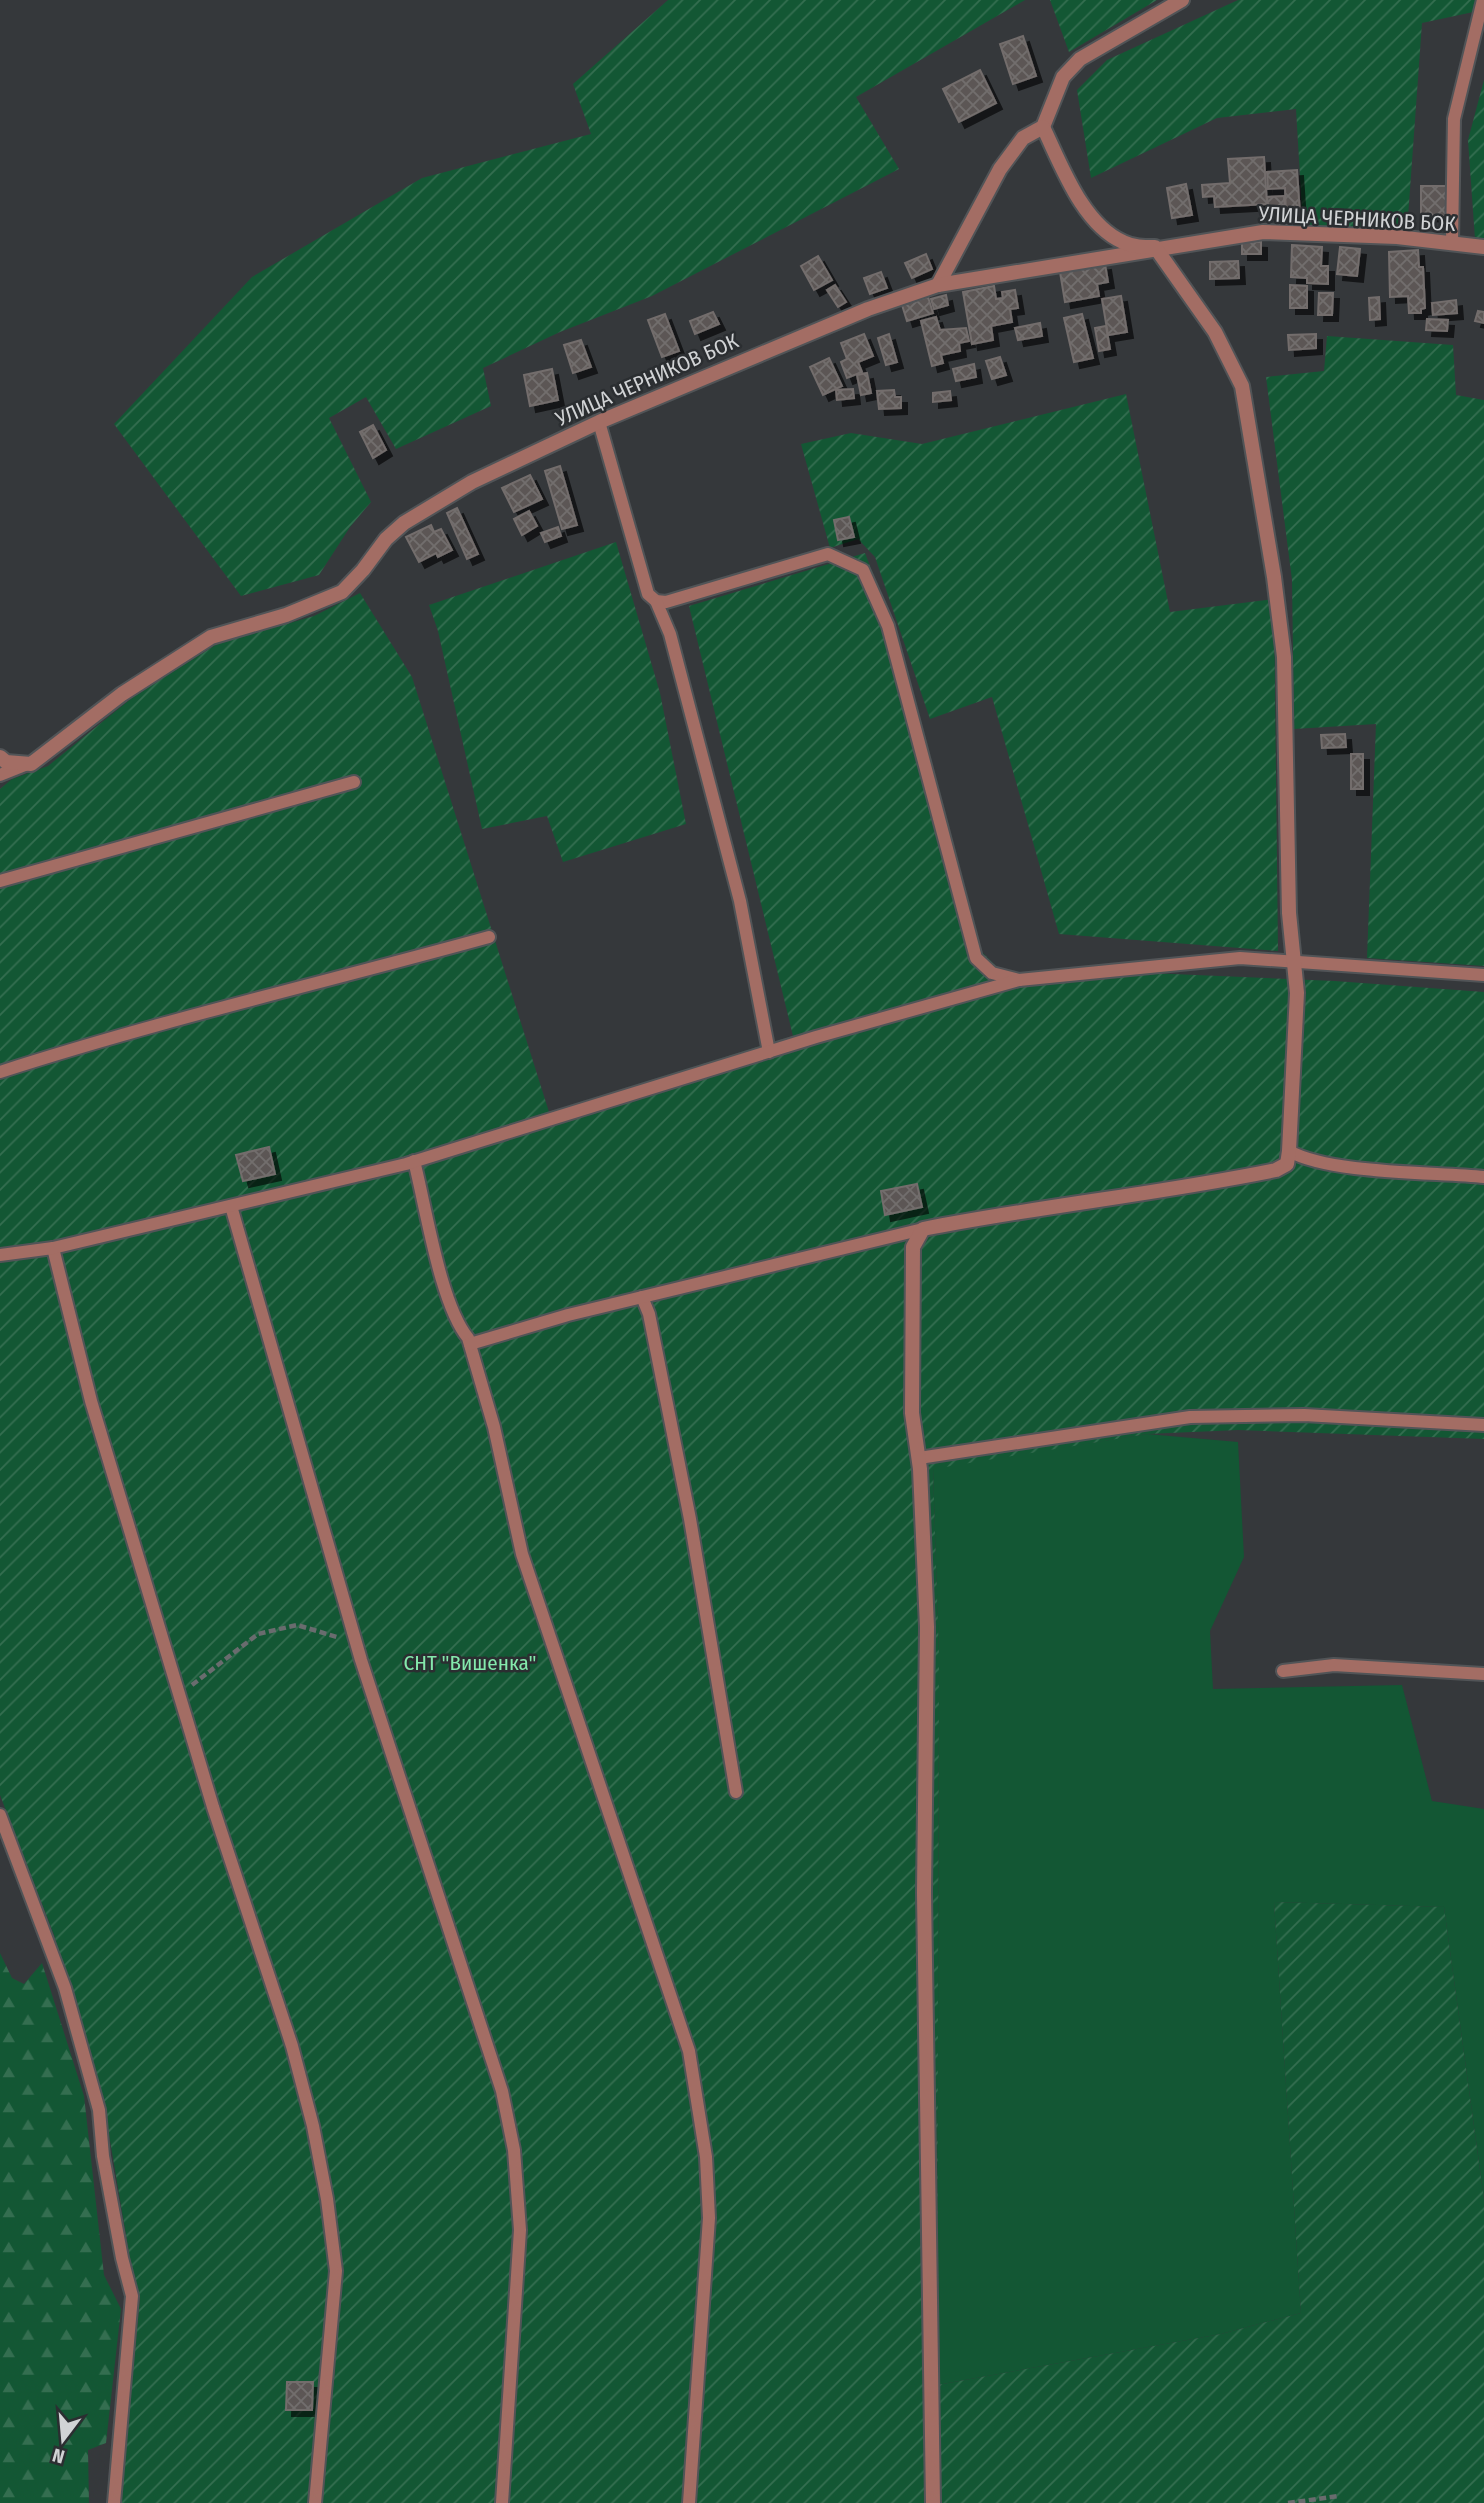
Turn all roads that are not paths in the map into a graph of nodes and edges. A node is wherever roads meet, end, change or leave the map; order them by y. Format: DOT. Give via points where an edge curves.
graph roads {
  1 [pos="1182,0"];
  2 [pos="1483,0"];
  3 [pos="1043,127"];
  4 [pos="1452,243"];
  5 [pos="1155,247"];
  6 [pos="1484,247"];
  7 [pos="938,285"];
  8 [pos="599,422"];
  9 [pos="656,601"];
  10 [pos="0,757"];
  11 [pos="31,764"];
  12 [pos="0,775"];
  13 [pos="354,782"];
  14 [pos="0,881"];
  15 [pos="489,937"];
  16 [pos="1295,961"];
  17 [pos="1484,975"];
  18 [pos="1019,980"];
  19 [pos="769,1052"];
  20 [pos="0,1072"];
  21 [pos="1289,1151"];
  22 [pos="414,1161"];
  23 [pos="1484,1177"];
  24 [pos="231,1206"];
  25 [pos="923,1229"];
  26 [pos="53,1248"];
  27 [pos="0,1255"];
  28 [pos="642,1297"];
  29 [pos="470,1344"];
  30 [pos="1484,1425"];
  31 [pos="919,1458"];
  32 [pos="1283,1671"];
  33 [pos="1484,1674"];
  34 [pos="736,1792"];
  35 [pos="0,1815"];
  36 [pos="114,2503"];
  37 [pos="314,2503"];
  38 [pos="502,2503"];
  39 [pos="689,2503"];
  40 [pos="933,2503"];
  1 -- 3 [label="street" via="1080,58 1063,77"];
  2 -- 4 [label="lane" via="1454,119"];
  3 -- 5 [label="street" via="1101,226 1124,243"];
  3 -- 7 [label="street" via="1023,138 1000,169"];
  4 -- 5 [label="street, УЛИЦА ЧЕРНИКОВ БОК" via="1263,232"];
  4 -- 6 [label="street, УЛИЦА ЧЕРНИКОВ БОК"];
  5 -- 7 [label="street, УЛИЦА ЧЕРНИКОВ БОК"];
  5 -- 16 [label="street" via="1215,332 1242,386 1284,657 1288,900"];
  7 -- 8 [label="street, УЛИЦА ЧЕРНИКОВ БОК" via="736,362"];
  8 -- 9 [label="lane" via="634,553 648,594"];
  8 -- 11 [label="street, УЛИЦА ЧЕРНИКОВ БОК" via="472,482 404,523 342,592 286,615 211,637 122,694"];
  9 -- 18 [label="lane" via="666,602 828,554 863,570 888,625 976,958 992,973"];
  9 -- 19 [label="lane" via="670,634 740,901"];
  10 -- 11 [label="street" via="6,762"];
  11 -- 12 [label="lane"];
  13 -- 14 [label="lane"];
  15 -- 20 [label="lane" via="162,1023"];
  16 -- 17 [label="lane"];
  16 -- 18 [label="lane" via="1240,958"];
  16 -- 21 [label="street"];
  18 -- 19 [label="lane"];
  19 -- 22 [label="lane"];
  21 -- 23 [label="lane" via="1305,1160 1354,1167"];
  21 -- 25 [label="street" via="1287,1164 1276,1170"];
  22 -- 24 [label="lane"];
  22 -- 29 [label="lane" via="446,1294"];
  24 -- 26 [label="lane"];
  24 -- 38 [label="lane" via="361,1660 502,2091 514,2151 520,2230"];
  25 -- 28 [label="lane"];
  25 -- 31 [label="street" via="913,1247 911,1316 912,1413"];
  26 -- 27 [label="lane"];
  26 -- 37 [label="lane" via="91,1401 313,2126 336,2271"];
  28 -- 29 [label="lane"];
  28 -- 34 [label="lane" via="690,1519"];
  29 -- 39 [label="lane" via="522,1554 689,2050 706,2157 709,2218"];
  30 -- 31 [label="lane" via="1304,1415 1190,1417"];
  31 -- 40 [label="street" via="927,1627 924,1893"];
  32 -- 33 [label="lane" via="1334,1665"];
  35 -- 36 [label="lane" via="65,1989 99,2110 103,2156 132,2296"];
}
